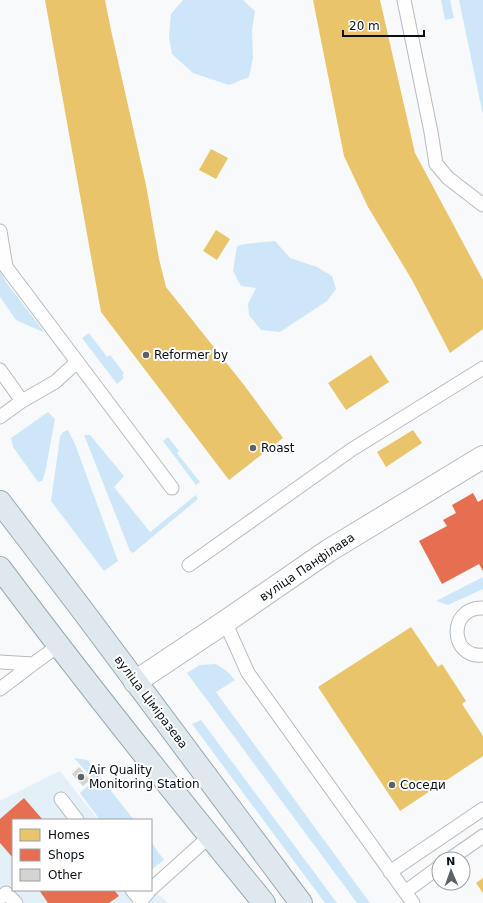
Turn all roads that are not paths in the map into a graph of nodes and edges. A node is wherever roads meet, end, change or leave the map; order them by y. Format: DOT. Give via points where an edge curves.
graph roads {
  1 [pos="404,0"];
  2 [pos="483,205"];
  3 [pos="0,231"];
  4 [pos="77,362"];
  5 [pos="483,368"];
  6 [pos="0,370"];
  7 [pos="22,401"];
  8 [pos="0,417"];
  9 [pos="483,457"];
  10 [pos="172,488"];
  11 [pos="0,502"];
  12 [pos="189,565"];
  13 [pos="0,568"];
  14 [pos="483,608"];
  15 [pos="225,622"];
  16 [pos="58,646"];
  17 [pos="483,655"];
  18 [pos="0,662"];
  19 [pos="33,664"];
  20 [pos="135,682"];
  21 [pos="0,689"];
  22 [pos="61,799"];
  23 [pos="483,809"];
  24 [pos="76,819"];
  25 [pos="210,836"];
  26 [pos="483,836"];
  27 [pos="461,851"];
  28 [pos="390,872"];
  29 [pos="431,873"];
  30 [pos="152,889"];
  31 [pos="133,891"];
  32 [pos="150,891"];
  33 [pos="405,892"];
  34 [pos="0,898"];
  35 [pos="140,902"];
  36 [pos="16,903"];
  37 [pos="264,903"];
  38 [pos="301,903"];
  39 [pos="413,903"];
  1 -- 2 [label="lane" via="436,164 448,178"];
  3 -- 4 [label="lane" via="6,267"];
  4 -- 7 [label="lane" via="55,382"];
  4 -- 10 [label="lane"];
  5 -- 12 [label="lane" via="351,450"];
  6 -- 7 [label="lane"];
  7 -- 8 [label="lane"];
  9 -- 15 [label="street, вуліца Панфілава" via="328,551"];
  11 -- 20 [label="main road, вуліца Ціміразева"];
  13 -- 16 [label="main road"];
  14 -- 17 [label="lane" via="463,614 459,621 457,637 465,650"];
  15 -- 20 [label="street, вуліца Панфілава"];
  15 -- 28 [label="lane" via="248,673"];
  16 -- 19 [label="lane"];
  16 -- 25 [label="main road"];
  18 -- 19 [label="lane"];
  19 -- 21 [label="lane"];
  20 -- 38 [label="main road, вуліца Ціміразева"];
  22 -- 24 [label="lane"];
  23 -- 28 [label="lane"];
  25 -- 30 [label="lane"];
  25 -- 37 [label="main road"];
  26 -- 27 [label="lane"];
  28 -- 33 [label="lane"];
  29 -- 33 [label="lane"];
  31 -- 35 [label="lane"];
  32 -- 35 [label="lane"];
  33 -- 39 [label="lane"];
  34 -- 36 [label="lane" via="6,893"];
}
